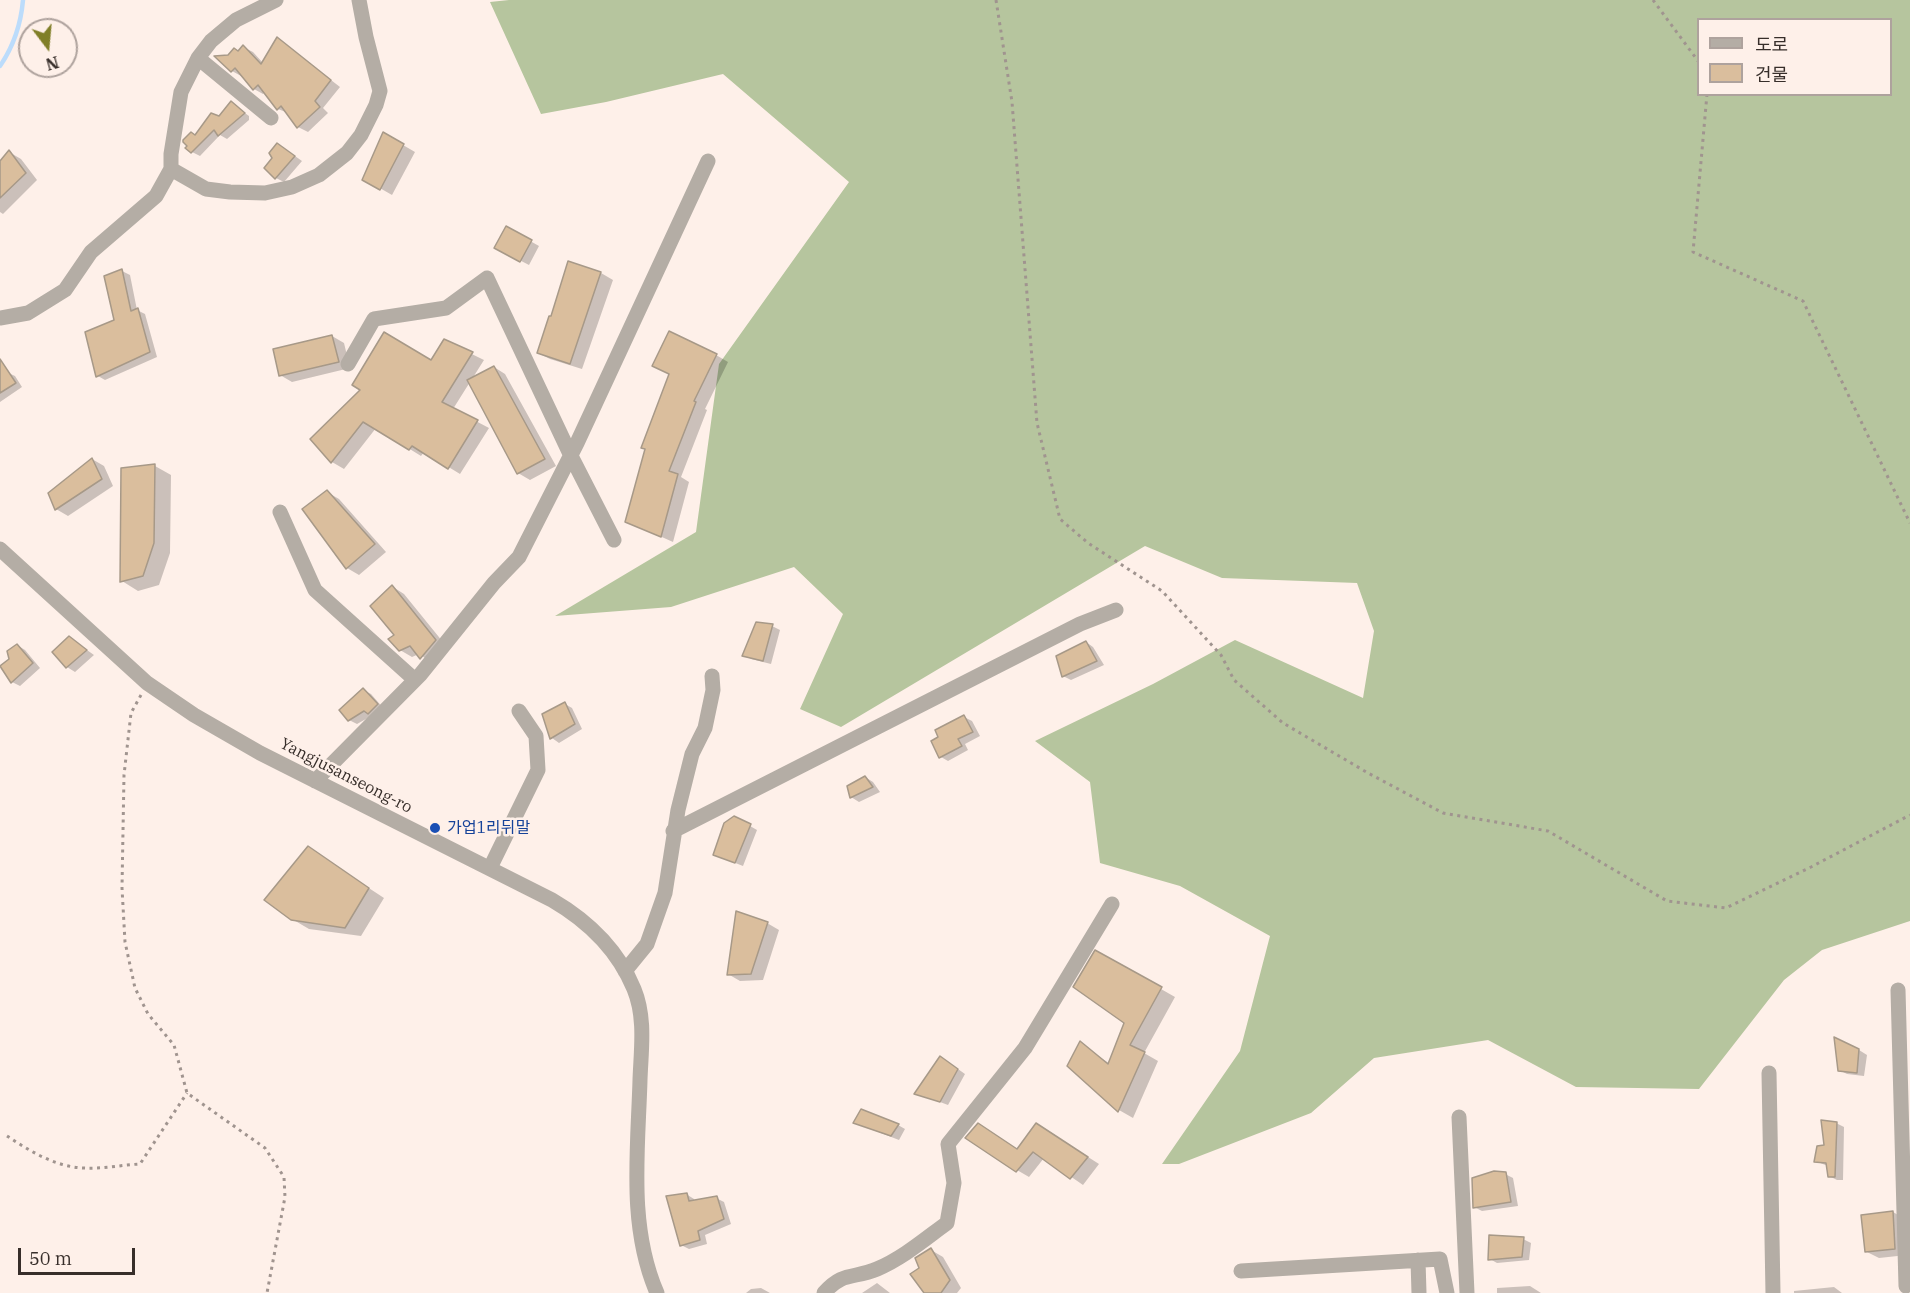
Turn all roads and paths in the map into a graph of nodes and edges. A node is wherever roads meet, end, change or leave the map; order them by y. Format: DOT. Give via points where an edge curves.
graph roads {
  1 [pos="276,0"];
  2 [pos="359,0"];
  3 [pos="996,0"];
  4 [pos="1653,0"];
  5 [pos="198,58"];
  6 [pos="1697,60"];
  7 [pos="1707,96"];
  8 [pos="271,118"];
  9 [pos="708,161"];
  10 [pos="171,169"];
  11 [pos="0,318"];
  12 [pos="348,364"];
  13 [pos="571,456"];
  14 [pos="280,512"];
  15 [pos="1910,523"];
  16 [pos="614,540"];
  17 [pos="0,549"];
  18 [pos="1116,610"];
  19 [pos="712,676"];
  20 [pos="416,680"];
  21 [pos="147,683"];
  22 [pos="519,711"];
  23 [pos="315,781"];
  24 [pos="1910,815"];
  25 [pos="673,831"];
  26 [pos="490,868"];
  27 [pos="1112,904"];
  28 [pos="625,971"];
  29 [pos="1898,990"];
  30 [pos="1769,1073"];
  31 [pos="188,1093"];
  32 [pos="1459,1117"];
  33 [pos="7,1136"];
  34 [pos="1418,1260"];
  35 [pos="1242,1271"];
  36 [pos="1905,1289"];
  37 [pos="267,1293"];
  38 [pos="657,1293"];
  39 [pos="824,1293"];
  40 [pos="1419,1293"];
  41 [pos="1447,1293"];
  42 [pos="1467,1293"];
  43 [pos="1773,1293"];
  1 -- 5 [label="street" via="236,20"];
  2 -- 10 [label="street" via="380,92 361,135 347,153 319,175 265,193 206,189"];
  3 -- 24 [label="path" via="1012,102 1037,423 1060,519 1088,543 1162,591 1221,655 1234,680 1283,723 1443,813 1548,831 1667,901 1726,908"];
  4 -- 6 [label="path"];
  5 -- 8 [label="street"];
  5 -- 10 [label="street" via="181,92"];
  7 -- 15 [label="path" via="1693,252 1803,300"];
  9 -- 13 [label="street"];
  10 -- 11 [label="street" via="156,196 92,252 65,290 28,313"];
  12 -- 13 [label="street" via="374,319 446,308 487,278"];
  13 -- 16 [label="street"];
  13 -- 20 [label="street" via="519,557"];
  14 -- 20 [label="street" via="315,590"];
  17 -- 21 [label="street, Yangjusanseong-ro"];
  18 -- 25 [label="street" via="1080,624"];
  19 -- 25 [label="street" via="705,728 692,754"];
  20 -- 23 [label="street"];
  21 -- 23 [label="street, Yangjusanseong-ro" via="194,715"];
  21 -- 31 [label="path" via="131,713 124,775 125,942 135,988 148,1014 174,1046"];
  22 -- 26 [label="street" via="536,736 538,770"];
  23 -- 26 [label="street, Yangjusanseong-ro"];
  25 -- 28 [label="street" via="664,893 647,944"];
  26 -- 28 [label="street, Yangjusanseong-ro" via="575,915 603,939"];
  27 -- 39 [label="street" via="1025,1048 948,1144 954,1182 947,1223 877,1269 835,1281"];
  28 -- 38 [label="street, Yangjusanseong-ro" via="642,1025 636,1181 639,1228"];
  29 -- 36 [label="street"];
  30 -- 43 [label="street"];
  31 -- 33 [label="path" via="140,1164 84,1168 65,1165 34,1154"];
  31 -- 37 [label="path" via="265,1148 284,1177 285,1197"];
  32 -- 42 [label="street"];
  34 -- 35 [label="street"];
  34 -- 40 [label="street"];
  34 -- 41 [label="street" via="1440,1259"];
}
